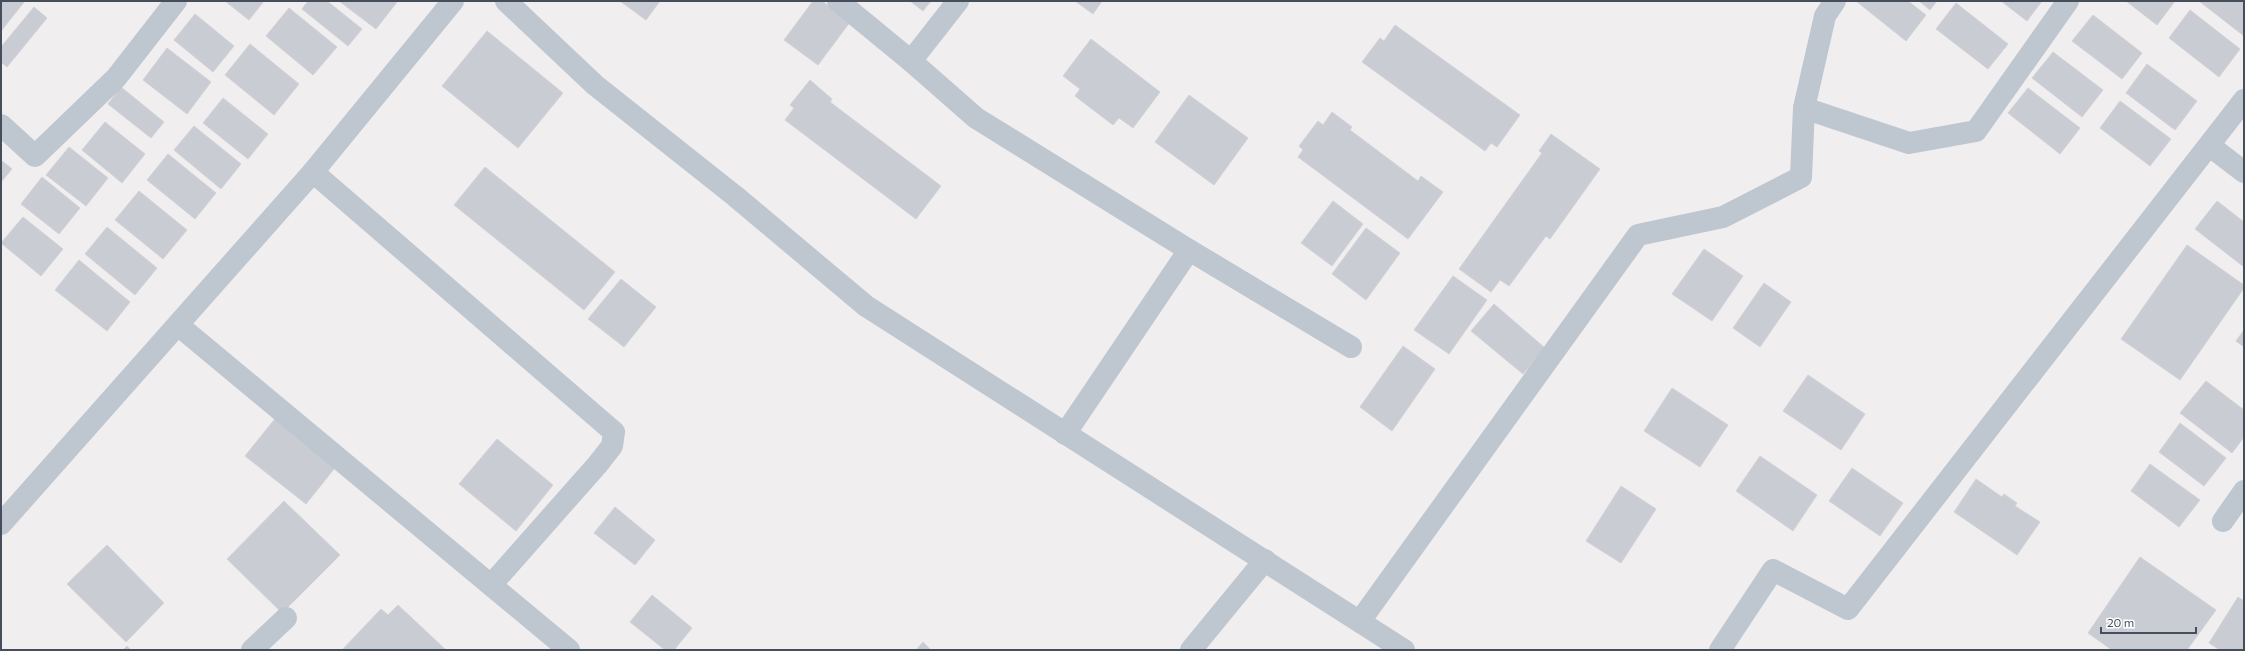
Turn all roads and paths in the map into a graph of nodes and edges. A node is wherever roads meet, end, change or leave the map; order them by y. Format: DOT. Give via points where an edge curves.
graph roads {
  1 [pos="176,1"];
  2 [pos="453,1"];
  3 [pos="506,1"];
  4 [pos="838,1"];
  5 [pos="958,1"];
  6 [pos="1835,1"];
  7 [pos="2068,1"];
  8 [pos="911,61"];
  9 [pos="2244,100"];
  10 [pos="1804,108"];
  11 [pos="1,125"];
  12 [pos="2210,146"];
  13 [pos="313,172"];
  14 [pos="2244,172"];
  15 [pos="1189,250"];
  16 [pos="178,324"];
  17 [pos="1351,347"];
  18 [pos="1065,434"];
  19 [pos="2244,492"];
  20 [pos="2223,522"];
  21 [pos="1,524"];
  22 [pos="1265,560"];
  23 [pos="491,585"];
  24 [pos="286,618"];
  25 [pos="1360,621"];
  26 [pos="252,650"];
  27 [pos="569,650"];
  28 [pos="1191,650"];
  29 [pos="1404,650"];
  30 [pos="1720,650"];
  1 -- 11 [label="street" via="116,78 34,156"];
  2 -- 13 [label="street"];
  3 -- 18 [label="street" via="595,85 735,196 866,306"];
  4 -- 8 [label="street"];
  5 -- 8 [label="street"];
  6 -- 10 [label="street" via="1825,16"];
  7 -- 10 [label="street" via="1976,131 1909,143"];
  8 -- 15 [label="street" via="976,118"];
  9 -- 12 [label="street"];
  10 -- 25 [label="street" via="1802,177 1723,217 1638,235"];
  12 -- 14 [label="street"];
  12 -- 30 [label="street" via="1848,609 1773,570"];
  13 -- 16 [label="street"];
  13 -- 23 [label="street" via="614,432 612,446 598,464"];
  15 -- 17 [label="street"];
  15 -- 18 [label="street"];
  16 -- 21 [label="street"];
  16 -- 23 [label="street"];
  18 -- 22 [label="street"];
  19 -- 20 [label="street"];
  22 -- 25 [label="street"];
  22 -- 28 [label="street"];
  23 -- 27 [label="street"];
  24 -- 26 [label="street"];
  25 -- 29 [label="street"];
}
